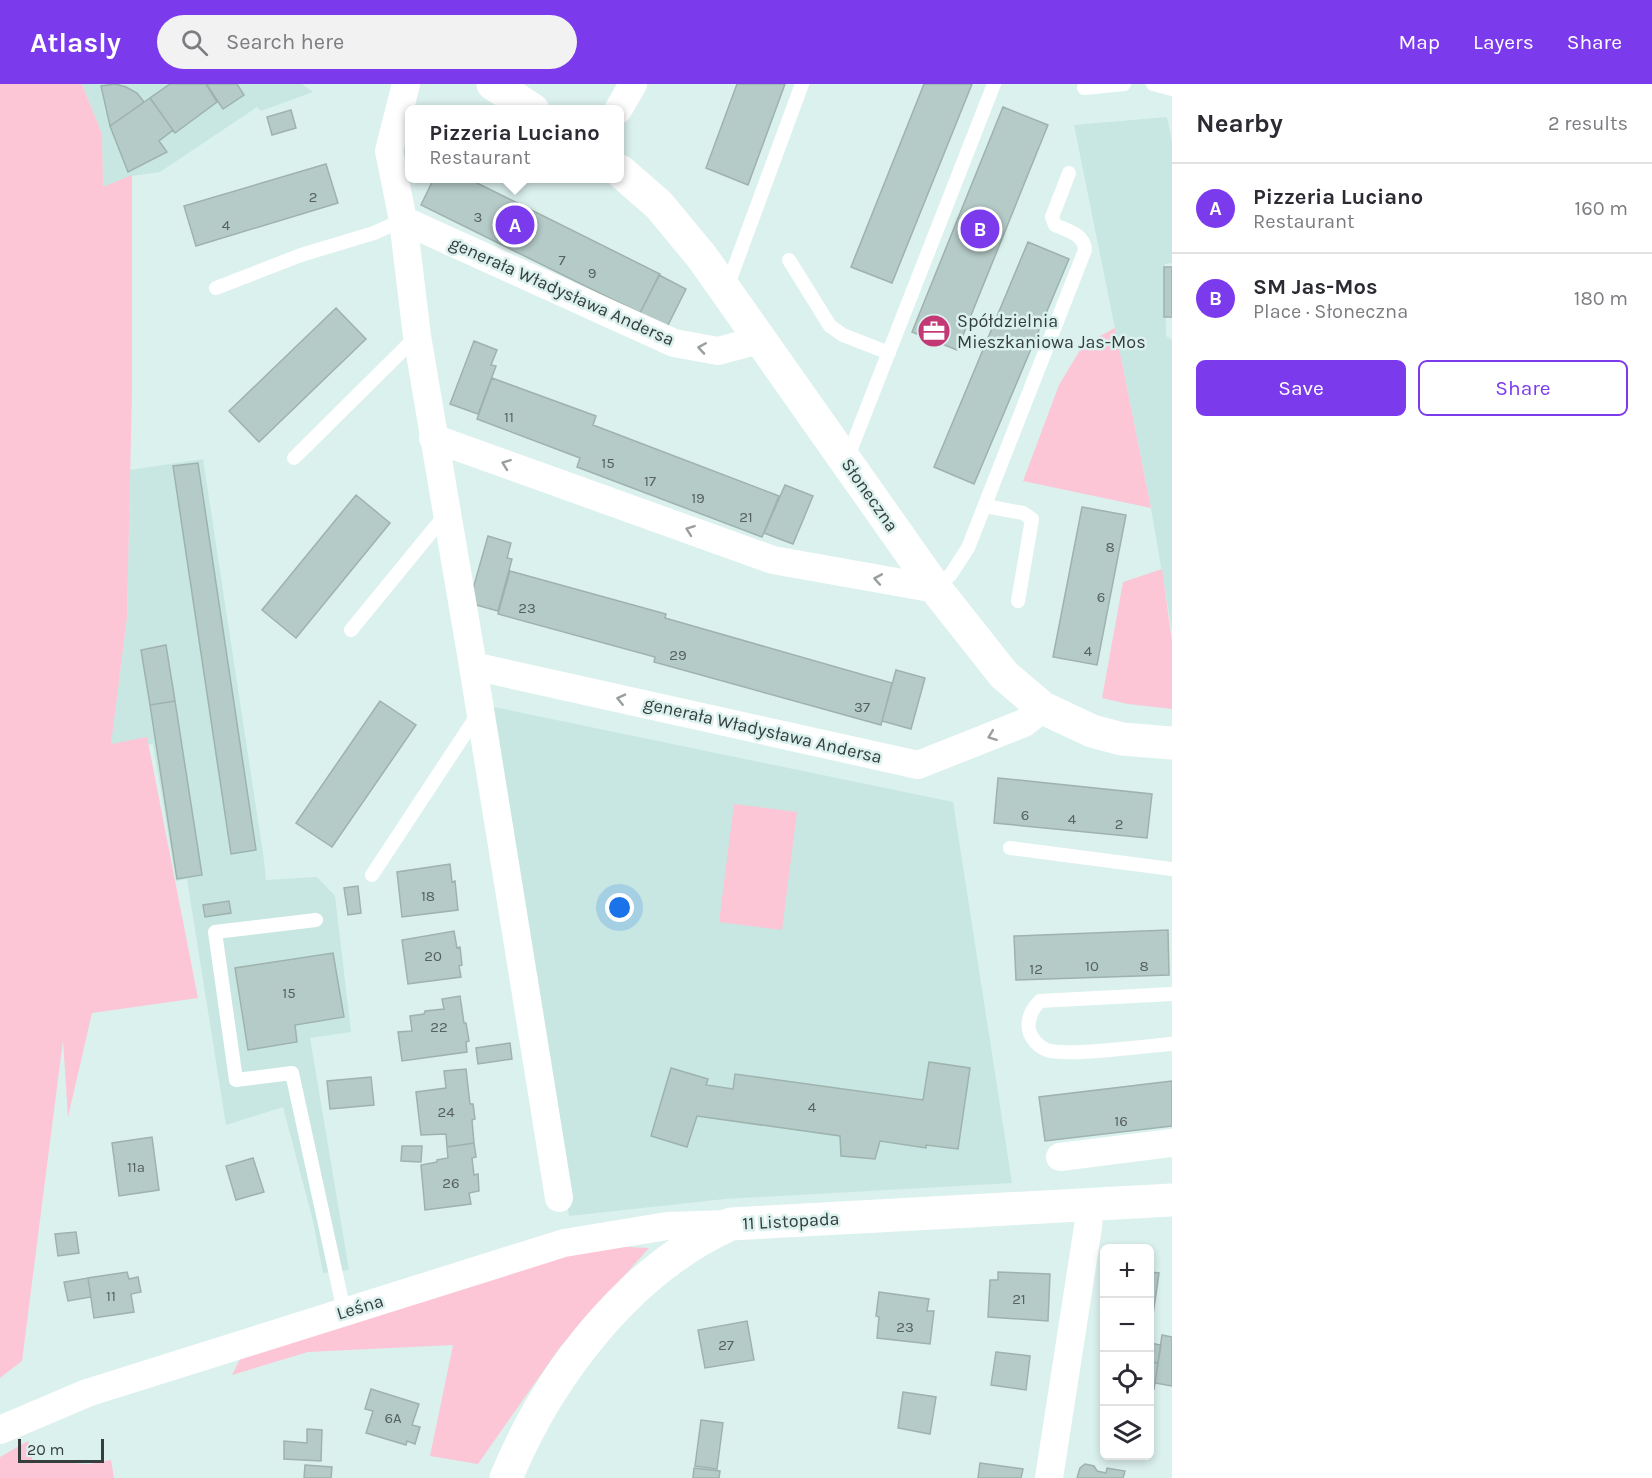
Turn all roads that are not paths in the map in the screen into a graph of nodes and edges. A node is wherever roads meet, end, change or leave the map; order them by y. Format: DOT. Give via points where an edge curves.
graph roads {
  1 [pos="406,84"];
  2 [pos="493,84"];
  3 [pos="633,84"];
  4 [pos="802,84"];
  5 [pos="994,84"];
  6 [pos="1124,84"];
  7 [pos="1153,84"];
  8 [pos="1084,88"];
  9 [pos="1172,89"];
  10 [pos="525,105"];
  11 [pos="621,105"];
  12 [pos="1069,173"];
  13 [pos="624,174"];
  14 [pos="403,220"];
  15 [pos="789,260"];
  16 [pos="216,288"];
  17 [pos="726,292"];
  18 [pos="417,336"];
  19 [pos="759,340"];
  20 [pos="889,353"];
  21 [pos="433,438"];
  22 [pos="294,458"];
  23 [pos="846,461"];
  24 [pos="985,506"];
  25 [pos="446,514"];
  26 [pos="936,589"];
  27 [pos="1018,601"];
  28 [pos="351,630"];
  29 [pos="473,666"];
  30 [pos="1043,708"];
  31 [pos="481,711"];
  32 [pos="1172,743"];
  33 [pos="1010,848"];
  34 [pos="1172,869"];
  35 [pos="372,876"];
  36 [pos="316,920"];
  37 [pos="1172,994"];
  38 [pos="1170,1044"];
  39 [pos="1172,1143"];
  40 [pos="1060,1157"];
  41 [pos="559,1198"];
  42 [pos="1172,1200"];
  43 [pos="1090,1204"];
  44 [pos="731,1224"];
  45 [pos="344,1311"];
  46 [pos="0,1430"];
  47 [pos="506,1478"];
  48 [pos="1049,1478"];
  1 -- 14 [label="street" via="389,151"];
  2 -- 10 [label="street"];
  3 -- 11 [label="street"];
  4 -- 17 [label="lane"];
  5 -- 20 [label="lane"];
  6 -- 8 [label="lane"];
  7 -- 9 [label="lane"];
  12 -- 24 [label="lane" via="1052,217 1055,225 1081,237 1085,250"];
  13 -- 17 [label="street, Słoneczna" via="659,205"];
  14 -- 16 [label="lane"];
  14 -- 18 [label="street"];
  19 -- 14 [label="street, generała Władysława Andersa, one-way" via="718,351 674,343"];
  15 -- 20 [label="lane" via="830,326"];
  17 -- 19 [label="street, Słoneczna"];
  18 -- 21 [label="street"];
  18 -- 22 [label="lane"];
  19 -- 23 [label="street, Słoneczna"];
  20 -- 23 [label="lane"];
  21 -- 25 [label="street"];
  26 -- 21 [label="street, one-way" via="773,560"];
  23 -- 26 [label="street, Słoneczna"];
  24 -- 26 [label="lane" via="968,548"];
  24 -- 27 [label="lane" via="1023,513 1032,519"];
  25 -- 28 [label="lane"];
  25 -- 29 [label="street"];
  26 -- 30 [label="street, Słoneczna" via="1004,675"];
  30 -- 29 [label="street, generała Władysława Andersa, one-way" via="1024,723 918,765"];
  29 -- 31 [label="street"];
  30 -- 32 [label="street, Słoneczna" via="1092,731 1122,739"];
  31 -- 35 [label="lane"];
  31 -- 41 [label="street"];
  33 -- 34 [label="lane"];
  36 -- 45 [label="lane" via="215,932 236,1080 292,1073"];
  37 -- 38 [label="lane" via="1040,1001 1028,1020 1035,1042 1048,1051"];
  39 -- 40 [label="street"];
  42 -- 43 [label="street, 11 Listopada"];
  43 -- 44 [label="street, 11 Listopada"];
  43 -- 48 [label="street"];
  44 -- 45 [label="street, Leśna" via="667,1226 564,1243"];
  44 -- 47 [label="street, 11 Listopada" via="703,1236 659,1267 631,1291 581,1347 552,1390"];
  45 -- 46 [label="street, Leśna" via="87,1393"];
}
